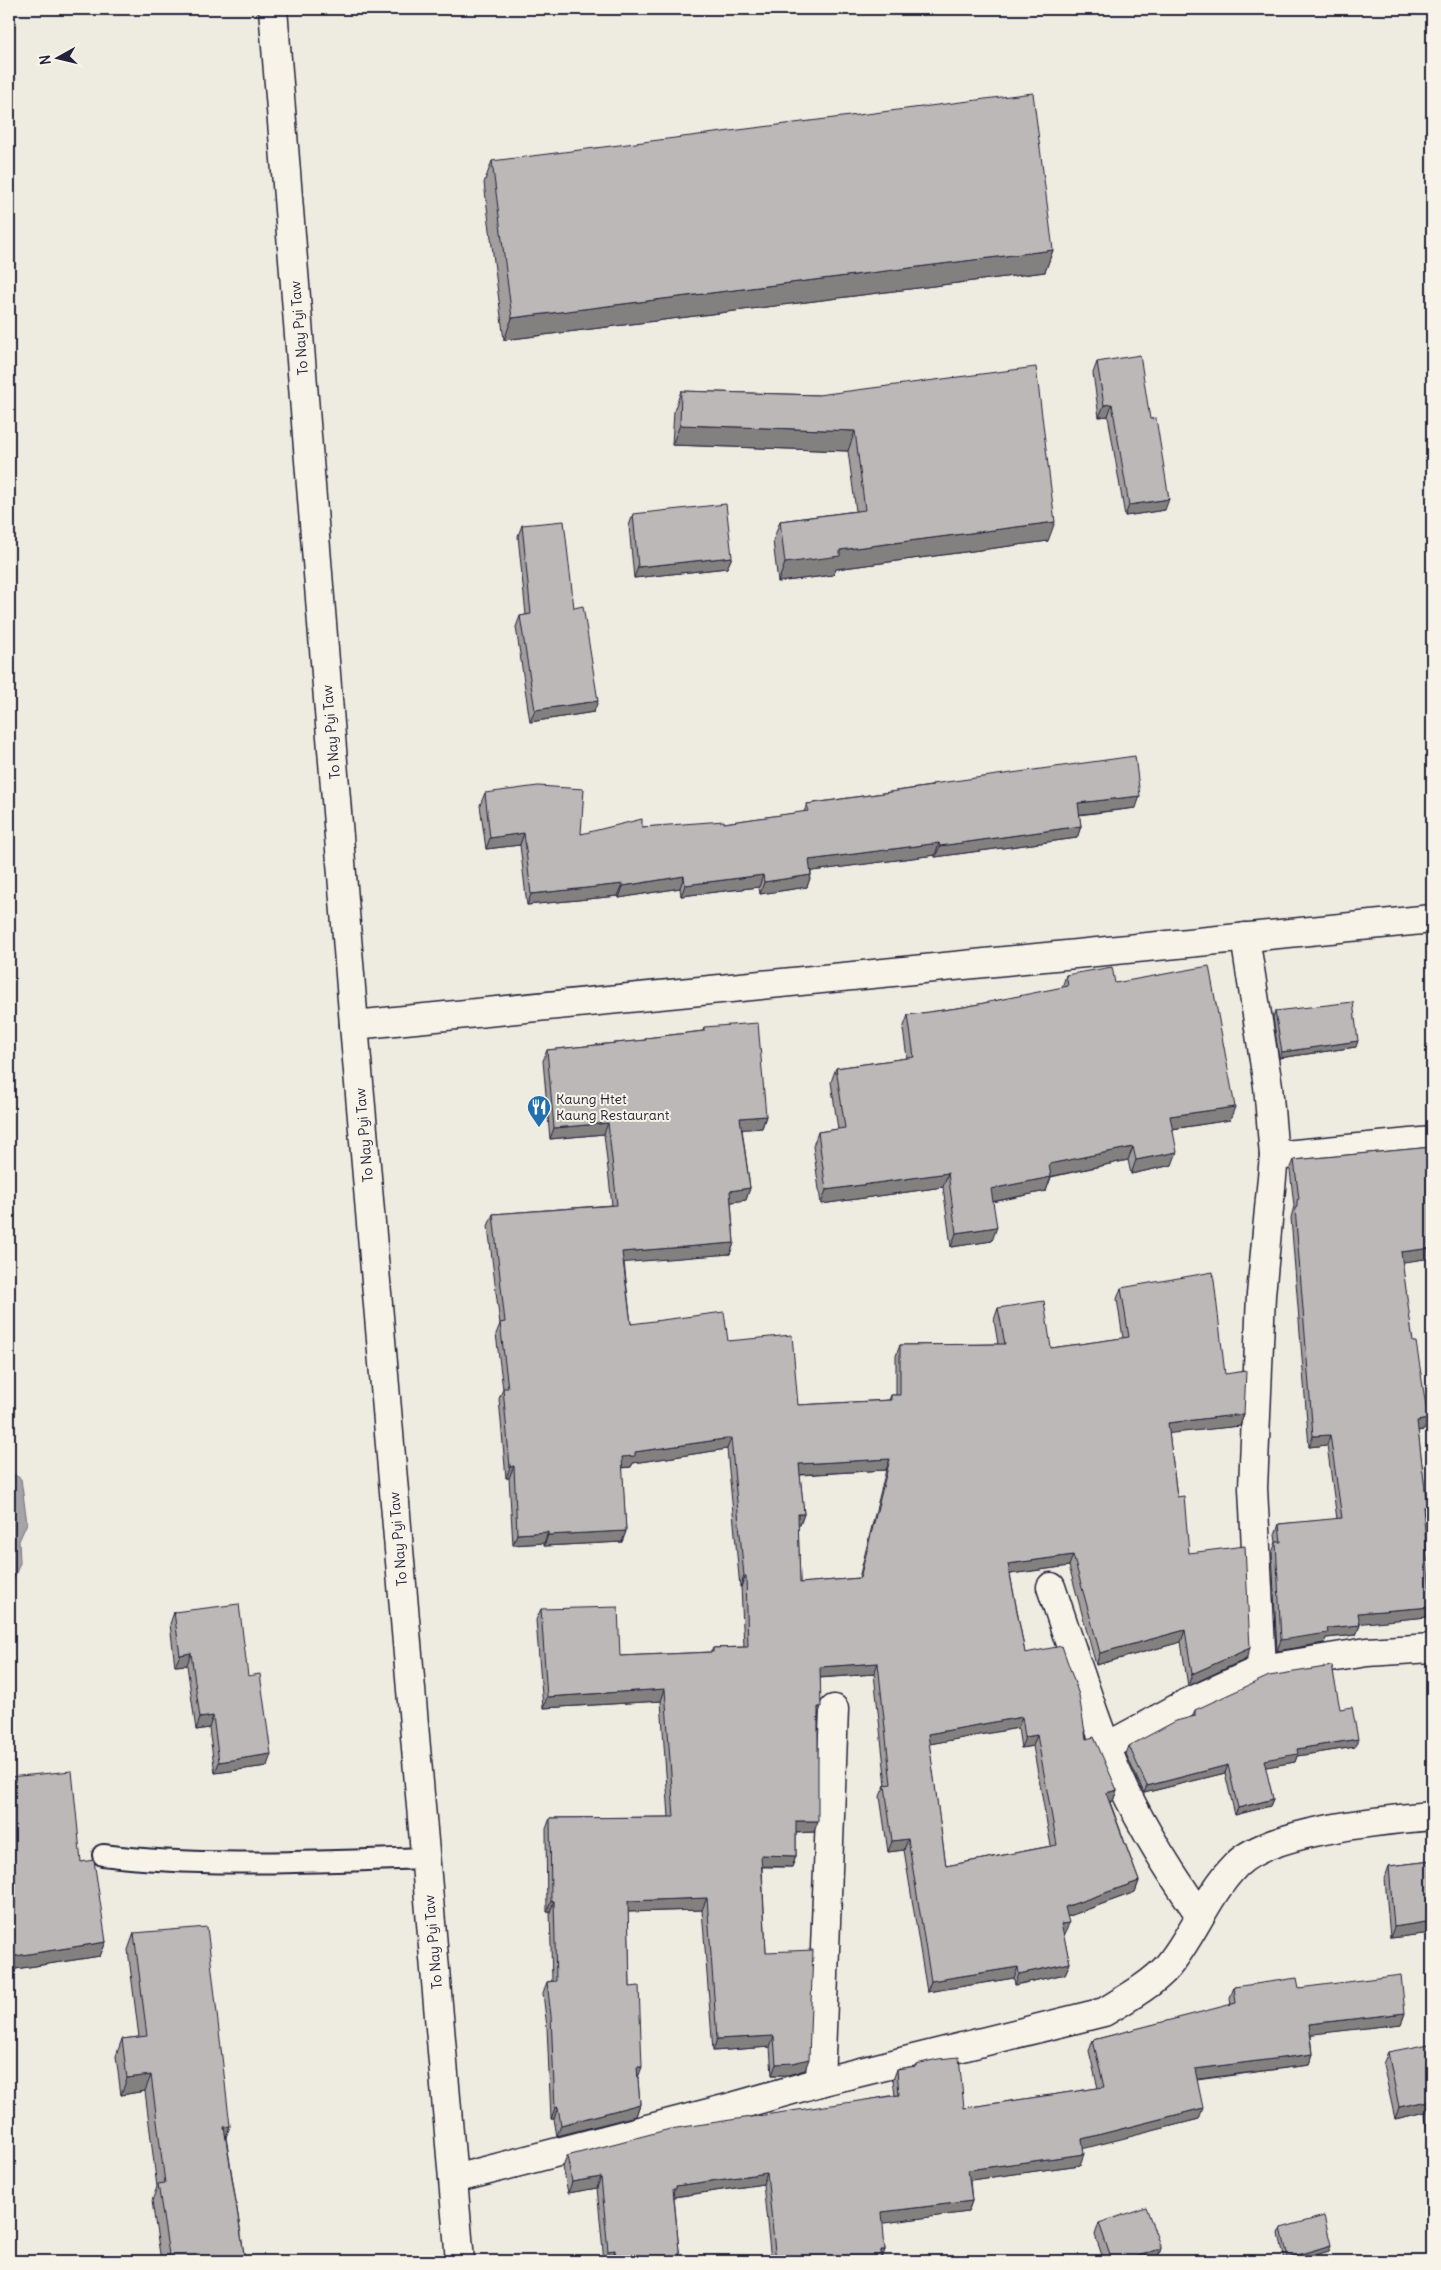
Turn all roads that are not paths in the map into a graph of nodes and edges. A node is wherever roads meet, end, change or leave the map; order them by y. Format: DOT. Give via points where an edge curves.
graph roads {
  1 [pos="273,9"];
  2 [pos="1432,918"];
  3 [pos="1245,937"];
  4 [pos="354,1025"];
  5 [pos="1432,1141"];
  6 [pos="1274,1156"];
  7 [pos="1051,1587"];
  8 [pos="1432,1648"];
  9 [pos="1262,1670"];
  10 [pos="834,1709"];
  11 [pos="1106,1747"];
  12 [pos="1432,1816"];
  13 [pos="103,1855"];
  14 [pos="426,1858"];
  15 [pos="1200,1915"];
  16 [pos="820,2082"];
  17 [pos="454,2179"];
  18 [pos="460,2261"];
  1 -- 4 [label="street, To Nay Pyi Taw"];
  2 -- 3 [label="street"];
  3 -- 4 [label="street"];
  3 -- 6 [label="street" via="1268,1086"];
  4 -- 14 [label="street, To Nay Pyi Taw"];
  5 -- 6 [label="street"];
  6 -- 9 [label="street" via="1261,1295 1252,1488"];
  7 -- 11 [label="street"];
  8 -- 9 [label="street" via="1367,1652"];
  9 -- 11 [label="street" via="1185,1704"];
  10 -- 16 [label="street"];
  11 -- 15 [label="street" via="1151,1840"];
  12 -- 15 [label="street" via="1347,1826 1262,1848 1237,1864"];
  13 -- 14 [label="lane" via="141,1860 277,1862"];
  14 -- 17 [label="street, To Nay Pyi Taw"];
  15 -- 16 [label="street" via="1167,1967 1104,2012"];
  16 -- 17 [label="street"];
  17 -- 18 [label="street, To Nay Pyi Taw"];
}
